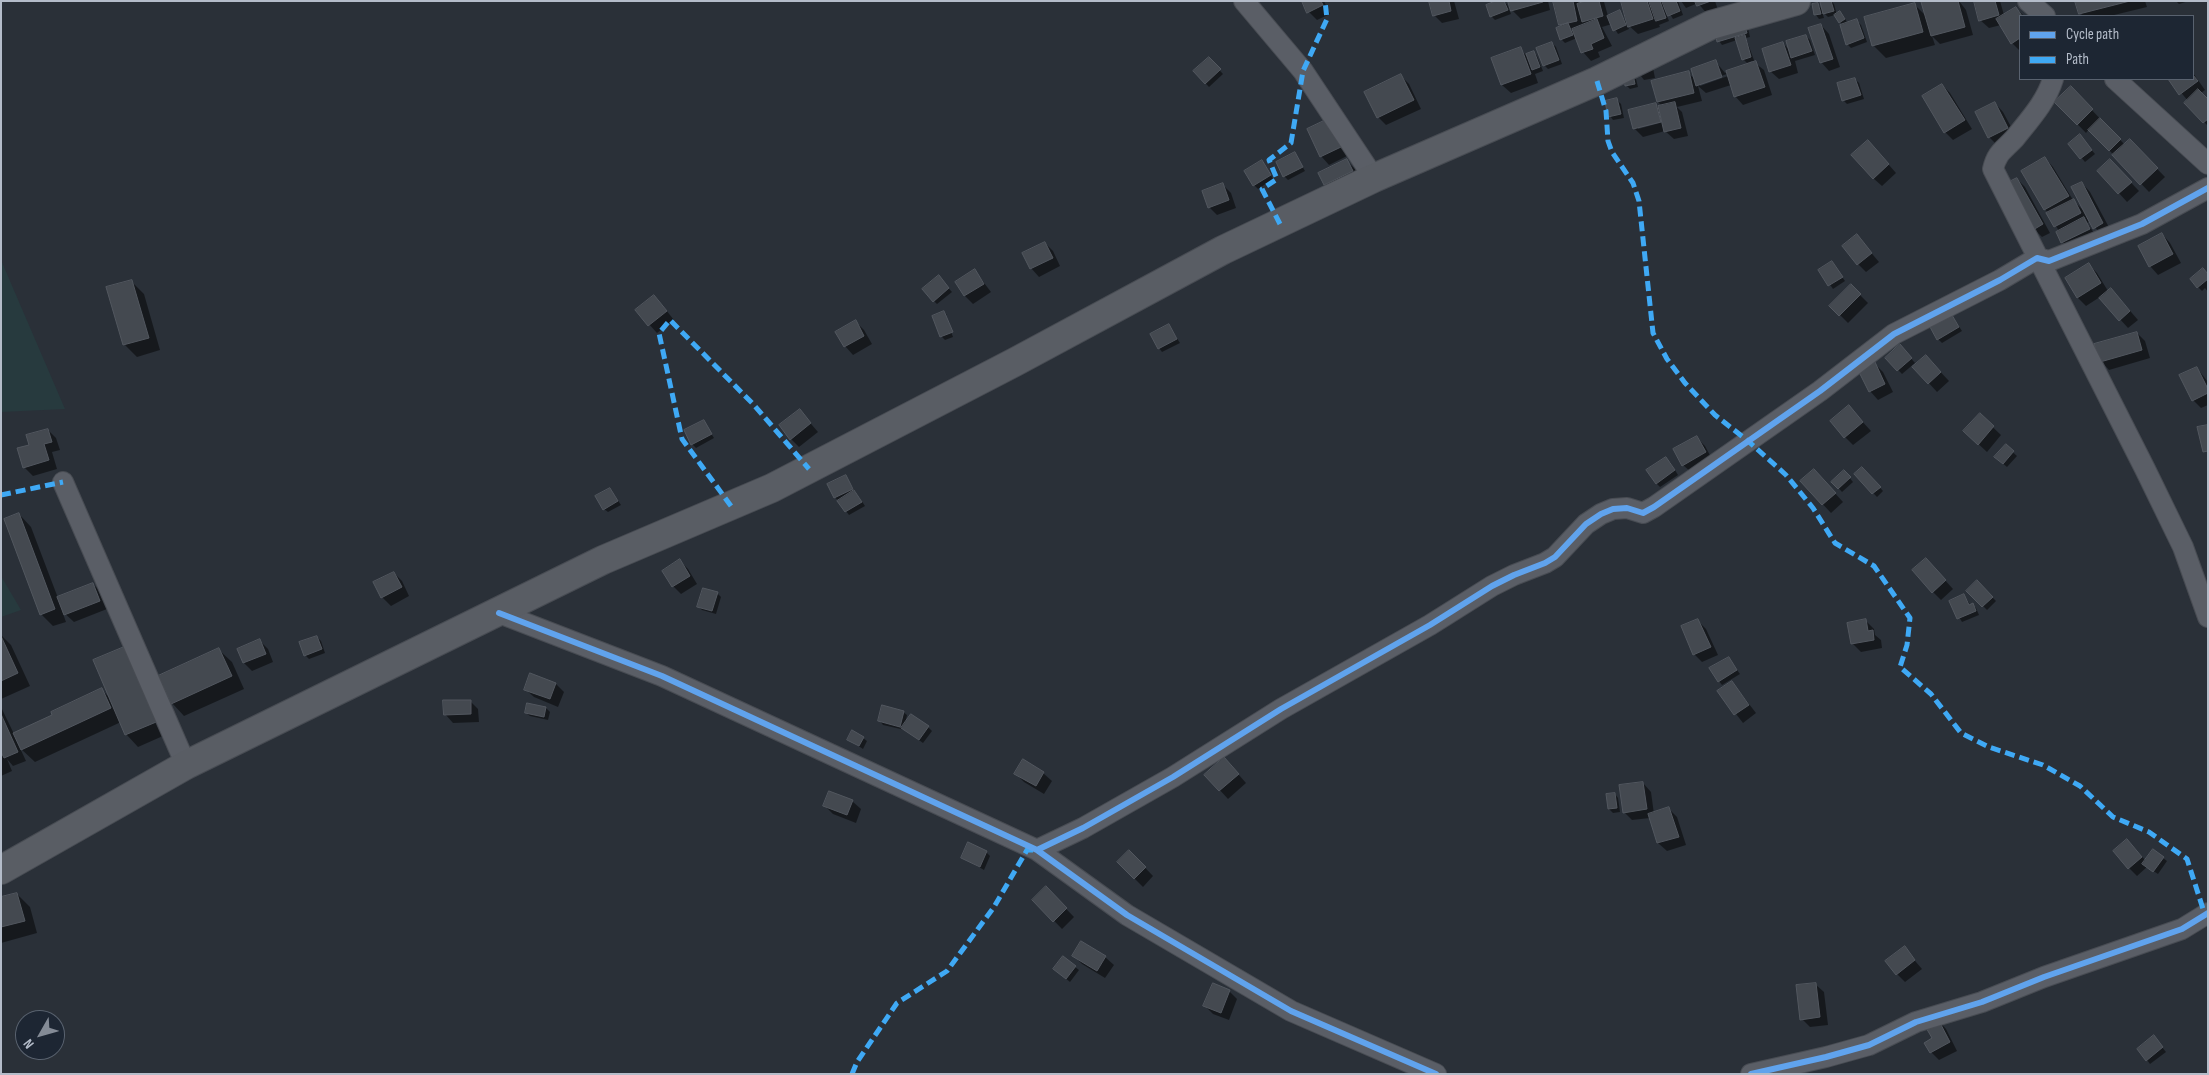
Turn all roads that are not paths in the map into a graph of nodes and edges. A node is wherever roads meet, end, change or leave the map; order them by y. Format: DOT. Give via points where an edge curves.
graph roads {
  1 [pos="1244,1"];
  2 [pos="1796,1"];
  3 [pos="2028,1"];
  4 [pos="2044,15"];
  5 [pos="2052,80"];
  6 [pos="2115,80"];
  7 [pos="2208,164"];
  8 [pos="1374,178"];
  9 [pos="2208,188"];
  10 [pos="2037,258"];
  11 [pos="63,482"];
  12 [pos="499,612"];
  13 [pos="2208,617"];
  14 [pos="186,765"];
  15 [pos="1037,850"];
  16 [pos="1,870"];
  17 [pos="2208,913"];
  18 [pos="1436,1074"];
  19 [pos="1751,1074"];
  1 -- 8 [label="street" via="1303,72"];
  2 -- 8 [label="main road" via="1711,25 1597,81"];
  3 -- 4 [label="street"];
  5 -- 10 [label="street" via="2047,96 1996,157 1993,169"];
  6 -- 7 [label="street"];
  8 -- 12 [label="main road" via="1214,254 772,488 603,560"];
  9 -- 10 [label="street" via="2142,224 2049,262"];
  10 -- 13 [label="street" via="2183,547"];
  10 -- 15 [label="street" via="1894,334 1820,391 1654,507 1642,513 1627,508 1601,514 1545,563 1492,586 1281,709 1173,777 1084,828"];
  11 -- 14 [label="street"];
  12 -- 14 [label="main road"];
  12 -- 15 [label="street" via="662,676"];
  14 -- 16 [label="main road"];
  15 -- 18 [label="street" via="1126,915 1291,1011"];
  17 -- 19 [label="street" via="2182,929 1982,1002 1916,1022 1869,1045"];
}
